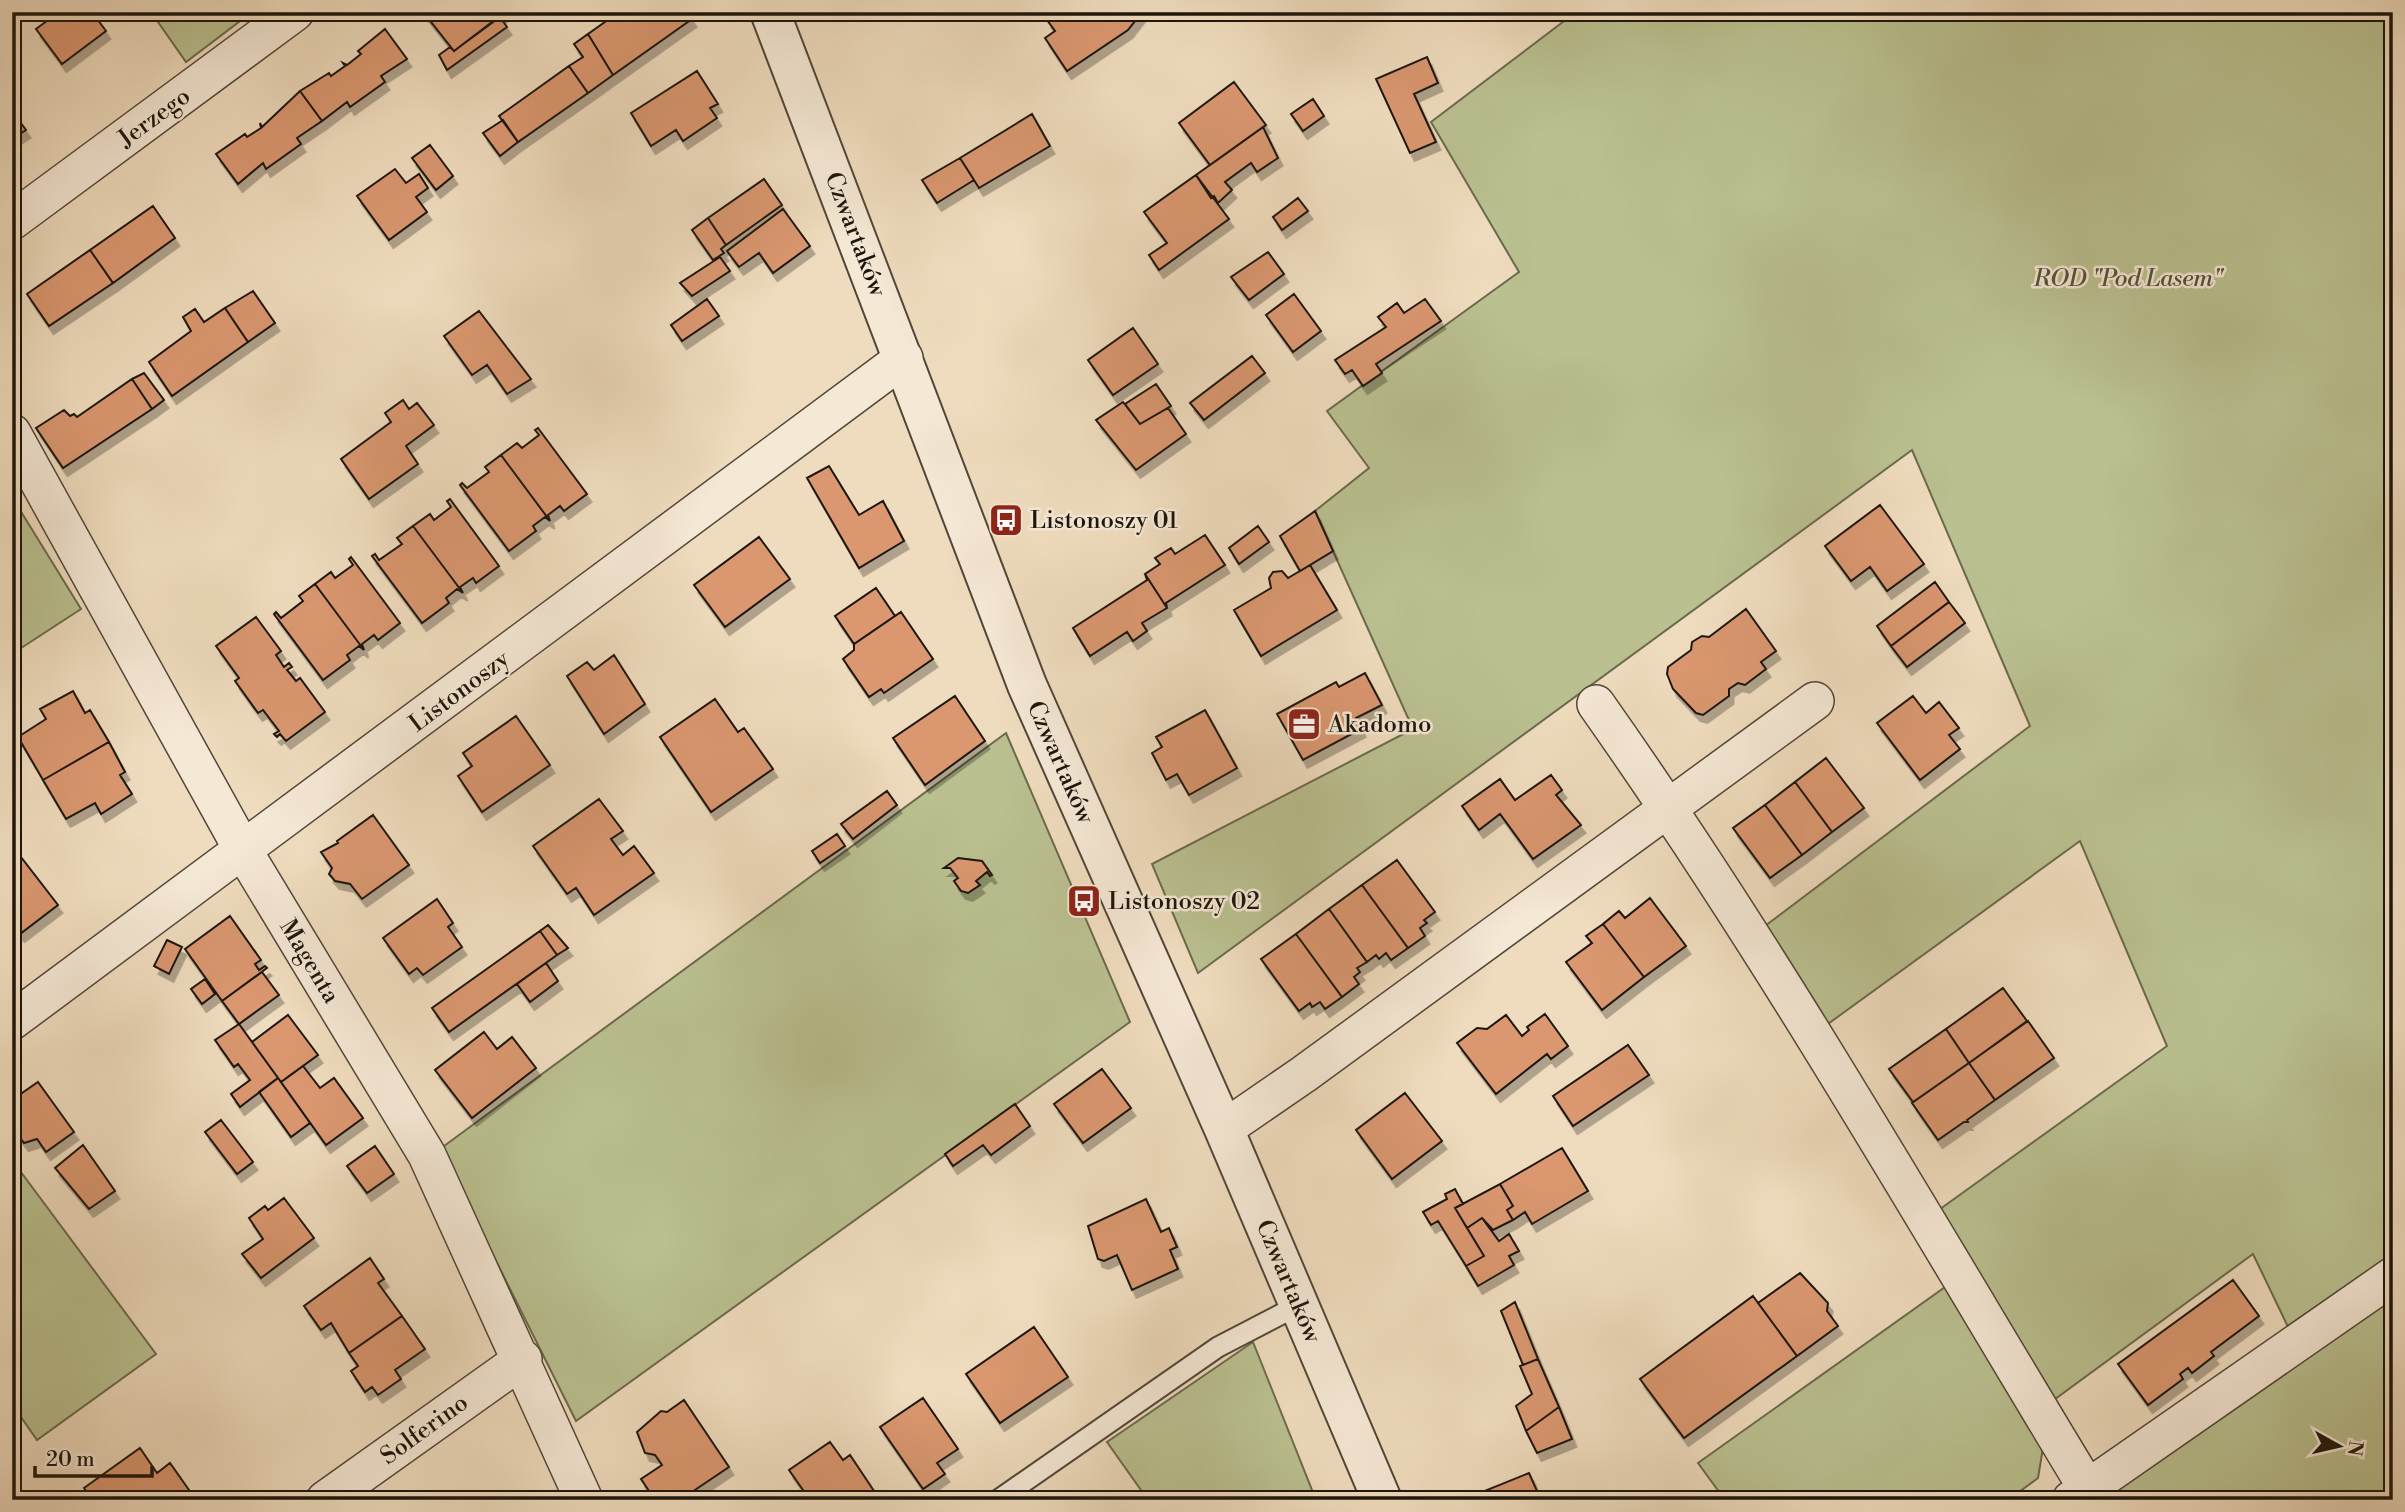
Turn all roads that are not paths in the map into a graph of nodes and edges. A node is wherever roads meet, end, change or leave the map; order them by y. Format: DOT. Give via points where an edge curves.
graph roads {
  1 [pos="295,12"];
  2 [pos="770,12"];
  3 [pos="12,221"];
  4 [pos="904,358"];
  5 [pos="12,433"];
  6 [pos="1815,701"];
  7 [pos="1596,704"];
  8 [pos="1669,807"];
  9 [pos="244,852"];
  10 [pos="12,1021"];
  11 [pos="1224,1129"];
  12 [pos="2393,1276"];
  13 [pos="1299,1305"];
  14 [pos="523,1359"];
  15 [pos="2079,1494"];
  16 [pos="325,1500"];
  17 [pos="584,1500"];
  18 [pos="998,1500"];
  19 [pos="1382,1500"];
  1 -- 3 [label="street, Jerzego"];
  2 -- 4 [label="street, Czwartaków"];
  4 -- 9 [label="street, Listonoszy"];
  4 -- 11 [label="street, Czwartaków" via="1027,685"];
  5 -- 9 [label="street, Magenta"];
  6 -- 8 [label="street"];
  7 -- 8 [label="street"];
  8 -- 11 [label="street"];
  8 -- 15 [label="street" via="1755,939"];
  9 -- 10 [label="street, Listonoszy"];
  9 -- 14 [label="street, Magenta" via="428,1155"];
  11 -- 13 [label="street, Czwartaków"];
  12 -- 15 [label="street"];
  13 -- 18 [label="lane" via="1218,1347"];
  13 -- 19 [label="street, Czwartaków"];
  14 -- 16 [label="street, Solferino"];
  14 -- 17 [label="street, Magenta"];
}
